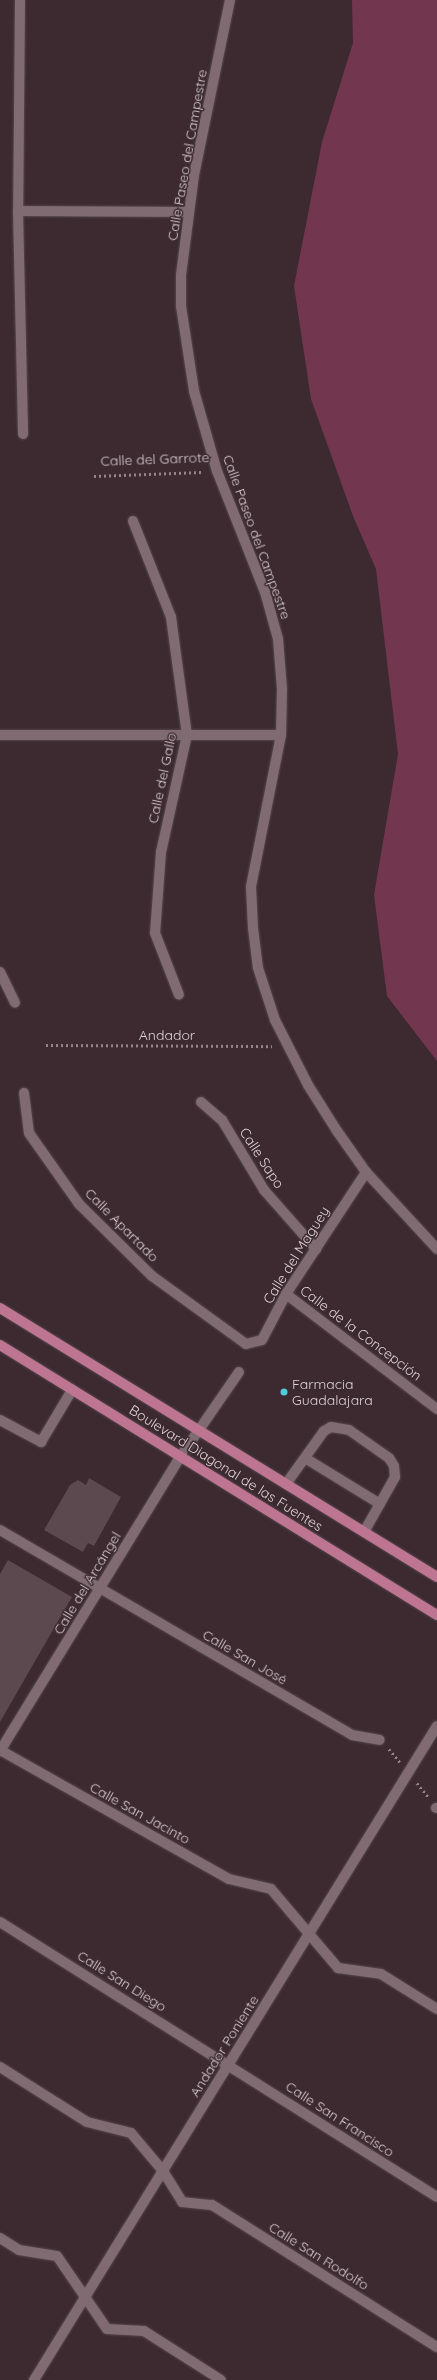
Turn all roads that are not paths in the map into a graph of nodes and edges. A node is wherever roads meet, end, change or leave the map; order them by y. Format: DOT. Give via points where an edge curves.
graph roads {
  1 [pos="20,0"];
  2 [pos="230,0"];
  3 [pos="18,211"];
  4 [pos="189,212"];
  5 [pos="23,434"];
  6 [pos="133,521"];
  7 [pos="0,735"];
  8 [pos="187,735"];
  9 [pos="281,735"];
  10 [pos="0,972"];
  11 [pos="179,995"];
  12 [pos="15,1003"];
  13 [pos="24,1093"];
  14 [pos="201,1102"];
  15 [pos="366,1172"];
  16 [pos="316,1249"];
  17 [pos="437,1249"];
  18 [pos="286,1294"];
  19 [pos="0,1308"];
  20 [pos="246,1344"];
  21 [pos="0,1345"];
  22 [pos="239,1372"];
  23 [pos="72,1390"];
  24 [pos="437,1409"];
  25 [pos="0,1420"];
  26 [pos="198,1430"];
  27 [pos="181,1456"];
  28 [pos="305,1458"];
  29 [pos="286,1484"];
  30 [pos="380,1504"];
  31 [pos="0,1530"];
  32 [pos="364,1532"];
  33 [pos="437,1576"];
  34 [pos="100,1589"];
  35 [pos="437,1615"];
  36 [pos="437,1726"];
  37 [pos="380,1740"];
  38 [pos="0,1750"];
  39 [pos="0,1922"];
  40 [pos="309,1934"];
  41 [pos="437,2009"];
  42 [pos="229,2064"];
  43 [pos="0,2067"];
  44 [pos="163,2171"];
  45 [pos="437,2197"];
  46 [pos="0,2238"];
  47 [pos="86,2295"];
  48 [pos="437,2347"];
  49 [pos="34,2380"];
  50 [pos="221,2380"];
  1 -- 3 [label="street"];
  2 -- 4 [label="street, Calle Paseo del Campestre"];
  3 -- 4 [label="street"];
  3 -- 5 [label="street"];
  4 -- 9 [label="street, Calle Paseo del Campestre" via="181,275 184,340 194,391 217,471 265,592 278,639 282,689"];
  6 -- 8 [label="street, Calle del Gallo" via="171,617"];
  7 -- 8 [label="street"];
  8 -- 9 [label="street"];
  8 -- 11 [label="street, Calle del Gallo" via="161,852 155,933"];
  9 -- 15 [label="street, Calle Paseo del Campestre" via="252,886 253,928 258,968 275,1020 288,1046 337,1131"];
  10 -- 12 [label="street"];
  13 -- 20 [label="street, Calle Apartado" via="29,1133 79,1204 152,1276"];
  14 -- 16 [label="street, Calle Sapo" via="222,1120 264,1190"];
  15 -- 16 [label="street, Calle del Maguey"];
  15 -- 17 [label="street, Calle Paseo del Campestre"];
  16 -- 18 [label="street, Calle del Maguey"];
  18 -- 20 [label="street, Calle del Maguey" via="262,1340"];
  18 -- 24 [label="street, Calle de la Concepción"];
  19 -- 26 [label="main road, Boulevard Diagonal de las Fuentes"];
  21 -- 23 [label="main road, Boulevard Diagonal de las Fuentes"];
  22 -- 26 [label="street, Calle del Arcángel"];
  23 -- 25 [label="street" via="41,1442"];
  23 -- 27 [label="main road, Boulevard Diagonal de las Fuentes"];
  26 -- 27 [label="street, Calle del Arcángel"];
  26 -- 29 [label="main road, Boulevard Diagonal de las Fuentes"];
  27 -- 34 [label="street, Calle del Arcángel"];
  27 -- 35 [label="main road, Boulevard Diagonal de las Fuentes"];
  28 -- 29 [label="street"];
  28 -- 30 [label="street"];
  28 -- 30 [label="street" via="324,1431 331,1427 348,1430 389,1458 394,1466 395,1477"];
  29 -- 32 [label="main road, Boulevard Diagonal de las Fuentes"];
  30 -- 32 [label="street"];
  31 -- 34 [label="street, Calle San José"];
  32 -- 33 [label="main road, Boulevard Diagonal de las Fuentes"];
  34 -- 37 [label="street, Calle San José" via="352,1735"];
  34 -- 38 [label="street, Calle del Arcángel"];
  36 -- 40 [label="street, Andador Poniente"];
  38 -- 40 [label="street, Calle San Jacinto" via="229,1879 271,1888"];
  39 -- 42 [label="street, Calle San Diego"];
  40 -- 41 [label="street" via="338,1968 381,1974"];
  40 -- 42 [label="street, Andador Poniente"];
  42 -- 44 [label="street, Andador Poniente"];
  42 -- 45 [label="street, Calle San Francisco"];
  43 -- 44 [label="street" via="87,2122 131,2133"];
  44 -- 47 [label="street, Andador Poniente"];
  44 -- 48 [label="street, Calle San Rodolfo" via="182,2202 212,2205"];
  46 -- 47 [label="street" via="19,2250 57,2256"];
  47 -- 49 [label="street, Andador Poniente"];
  47 -- 50 [label="street" via="107,2329 144,2331"];
}
